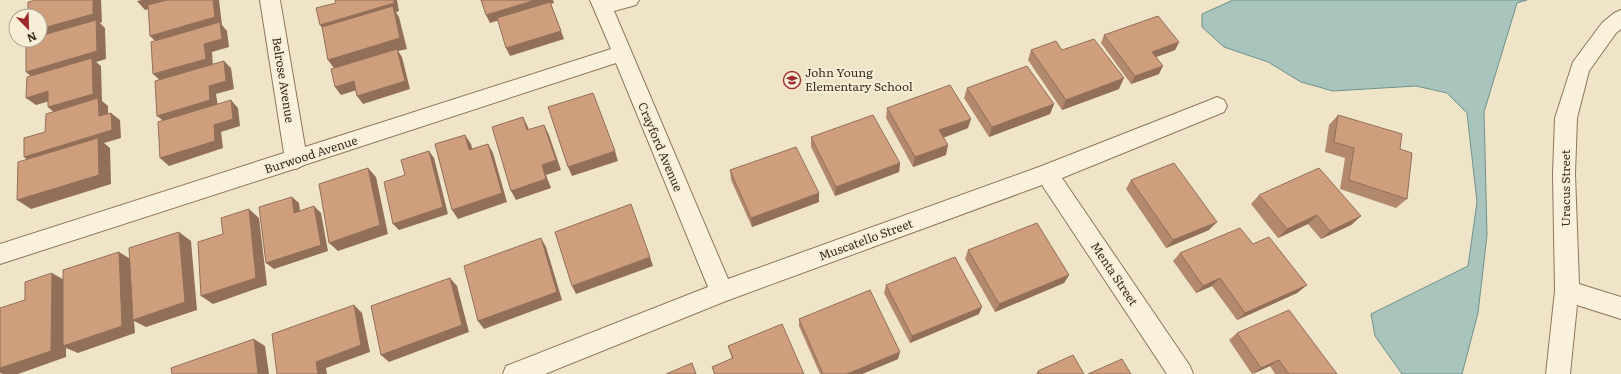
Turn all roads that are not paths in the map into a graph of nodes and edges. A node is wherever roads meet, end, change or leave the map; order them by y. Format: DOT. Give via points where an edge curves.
graph roads {
  1 [pos="270,0"];
  2 [pos="629,0"];
  3 [pos="601,4"];
  4 [pos="1621,18"];
  5 [pos="621,54"];
  6 [pos="1217,106"];
  7 [pos="296,160"];
  8 [pos="1047,174"];
  9 [pos="0,254"];
  10 [pos="1567,291"];
  11 [pos="722,292"];
  12 [pos="1621,308"];
  13 [pos="515,374"];
  14 [pos="1181,374"];
  15 [pos="1558,374"];
  1 -- 7 [label="street, Belrose Avenue"];
  2 -- 3 [label="street"];
  3 -- 5 [label="street, Crayford Avenue"];
  4 -- 10 [label="street, Uracus Street" via="1609,28 1580,68 1566,118 1564,174"];
  5 -- 7 [label="street, Burwood Avenue"];
  5 -- 11 [label="street, Crayford Avenue"];
  6 -- 8 [label="street, Muscatello Street"];
  7 -- 9 [label="street, Burwood Avenue"];
  8 -- 11 [label="street, Muscatello Street"];
  8 -- 14 [label="street, Menta Street"];
  10 -- 12 [label="street"];
  10 -- 15 [label="street, Uracus Street"];
  11 -- 13 [label="street, Muscatello Street"];
}
